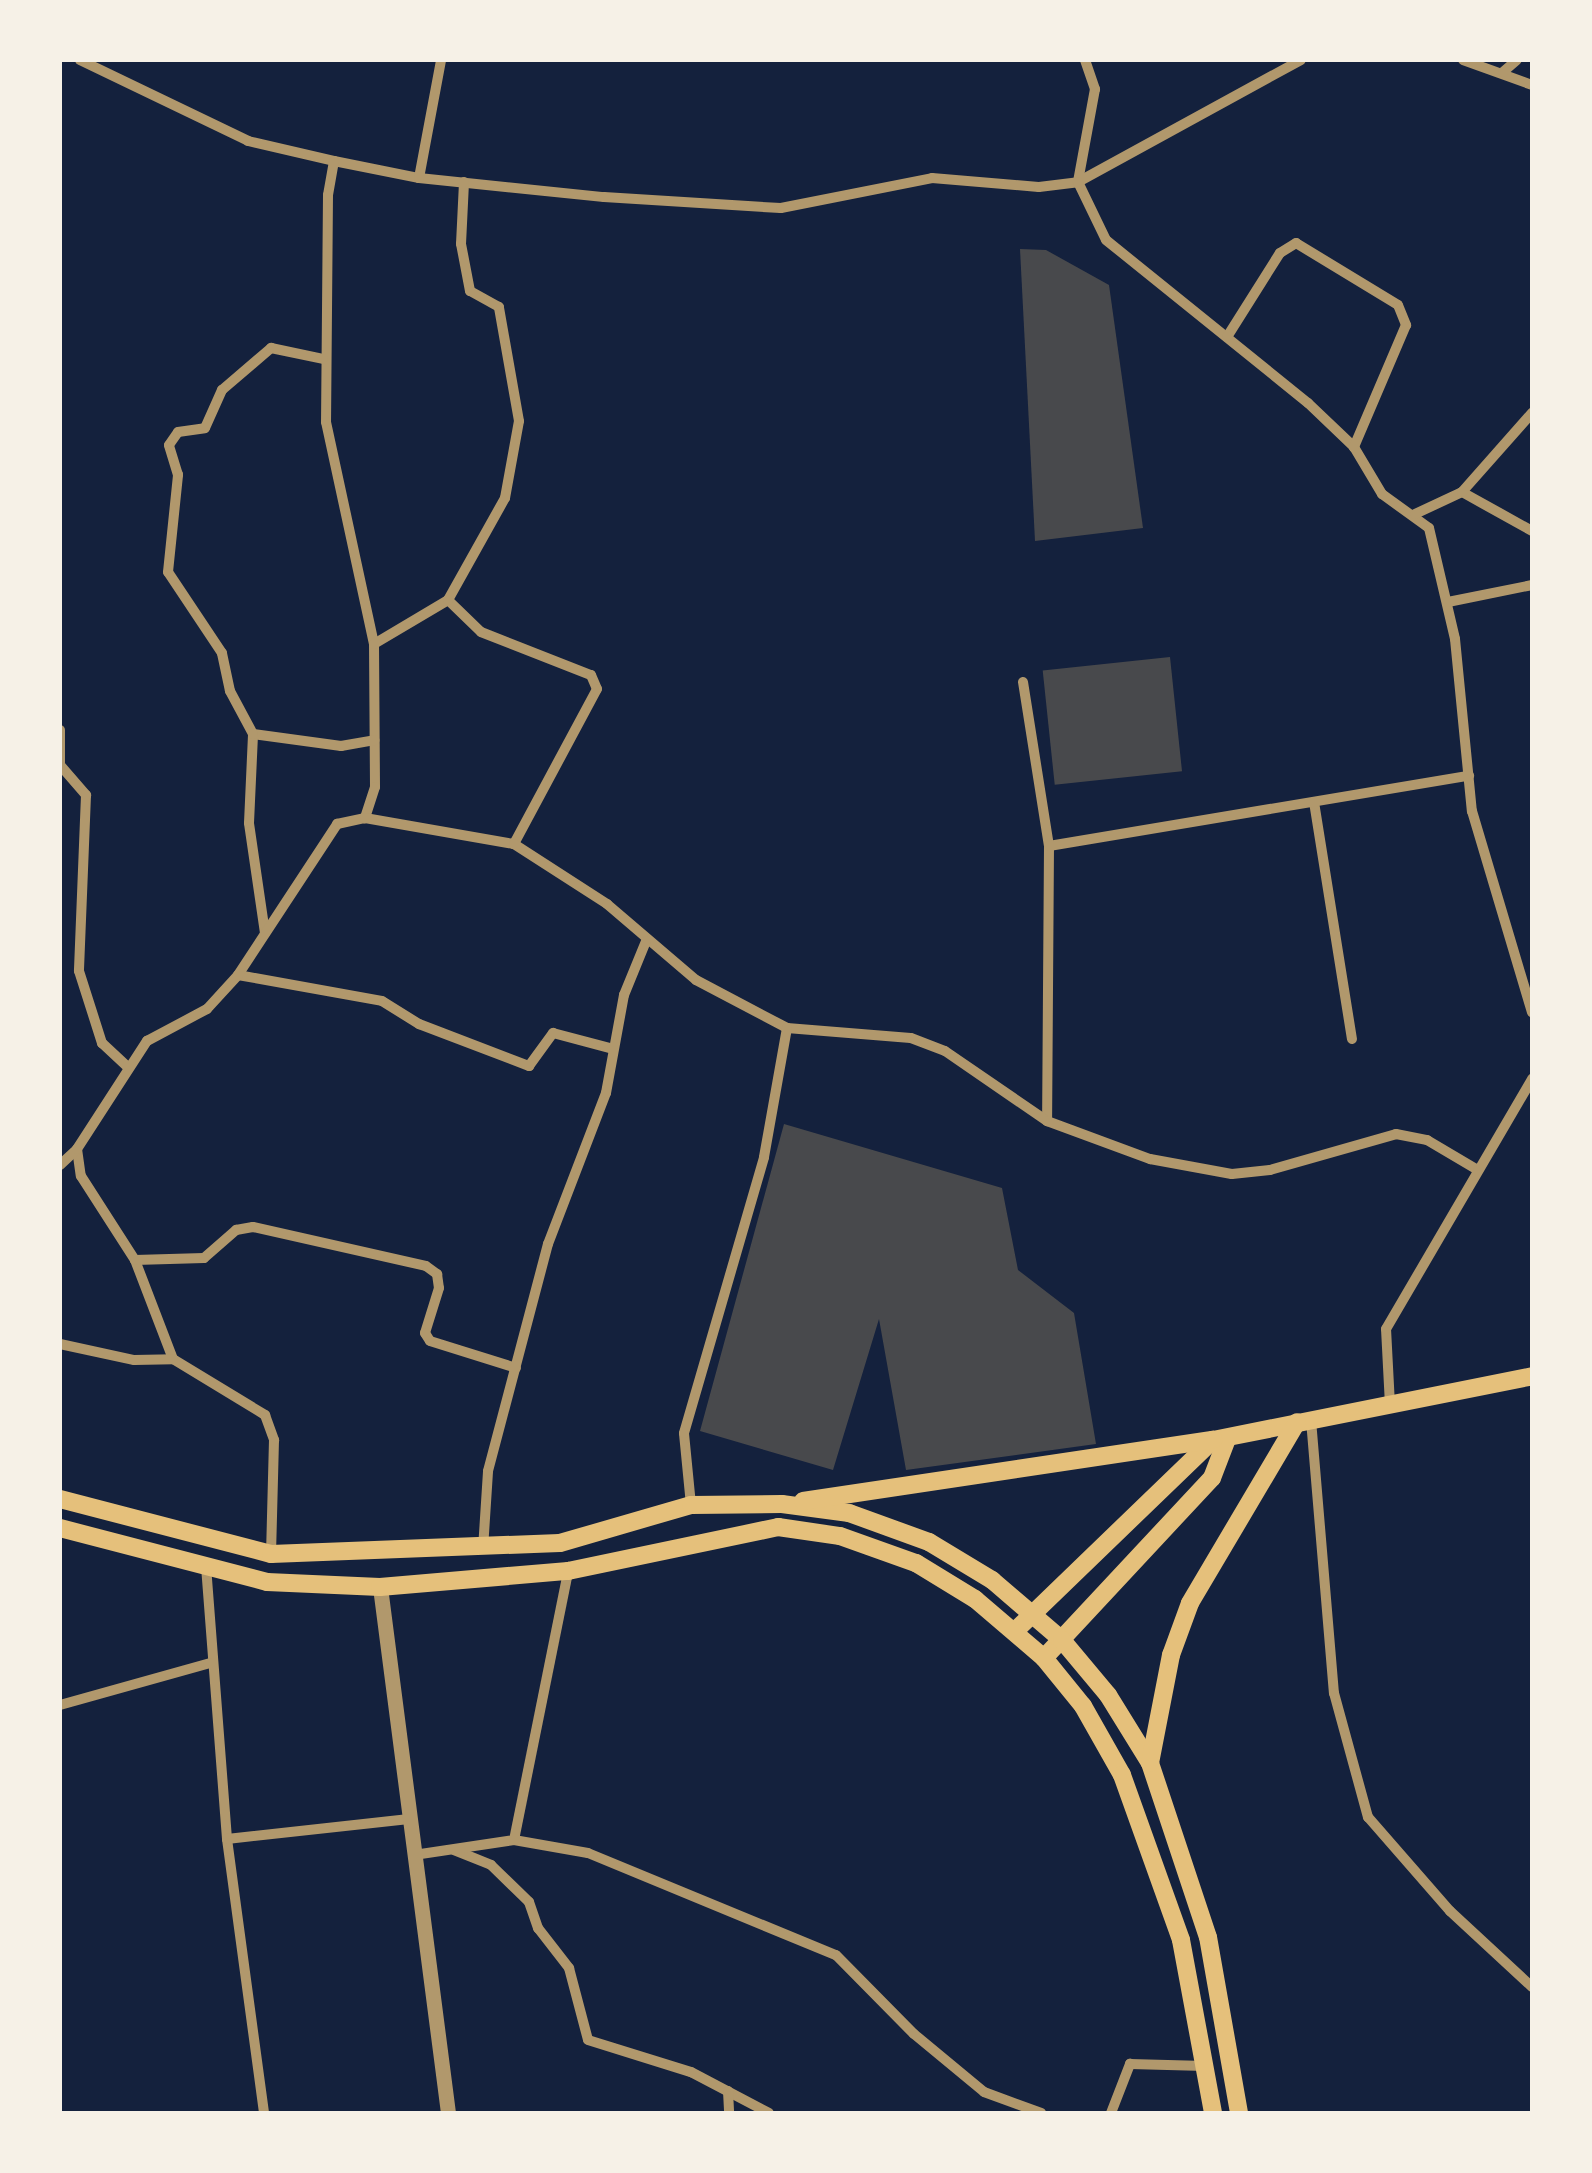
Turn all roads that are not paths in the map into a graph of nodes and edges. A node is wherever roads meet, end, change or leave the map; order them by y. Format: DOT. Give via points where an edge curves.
graph roads {
  1 [pos="80,60"];
  2 [pos="441,60"];
  3 [pos="1085,60"];
  4 [pos="1301,60"];
  5 [pos="1463,60"];
  6 [pos="1516,60"];
  7 [pos="1504,72"];
  8 [pos="1532,85"];
  9 [pos="334,161"];
  10 [pos="419,178"];
  11 [pos="464,182"];
  12 [pos="1078,182"];
  13 [pos="1227,337"];
  14 [pos="323,359"];
  15 [pos="1532,412"];
  16 [pos="1354,446"];
  17 [pos="1462,492"];
  18 [pos="1415,514"];
  19 [pos="1532,531"];
  20 [pos="1532,585"];
  21 [pos="448,600"];
  22 [pos="1448,602"];
  23 [pos="374,644"];
  24 [pos="1023,682"];
  25 [pos="60,730"];
  26 [pos="253,734"];
  27 [pos="374,740"];
  28 [pos="1469,776"];
  29 [pos="1314,802"];
  30 [pos="365,818"];
  31 [pos="514,844"];
  32 [pos="1050,846"];
  33 [pos="265,934"];
  34 [pos="646,941"];
  35 [pos="238,975"];
  36 [pos="1532,1012"];
  37 [pos="787,1028"];
  38 [pos="1352,1038"];
  39 [pos="613,1050"];
  40 [pos="126,1065"];
  41 [pos="1532,1079"];
  42 [pos="1046,1122"];
  43 [pos="77,1149"];
  44 [pos="60,1165"];
  45 [pos="1476,1169"];
  46 [pos="135,1260"];
  47 [pos="60,1344"];
  48 [pos="173,1359"];
  49 [pos="516,1368"];
  50 [pos="1532,1376"];
  51 [pos="1390,1405"];
  52 [pos="1304,1421"];
  53 [pos="1220,1440"];
  54 [pos="60,1498"];
  55 [pos="782,1504"];
  56 [pos="691,1506"];
  57 [pos="60,1528"];
  58 [pos="483,1550"];
  59 [pos="271,1554"];
  60 [pos="206,1566"];
  61 [pos="568,1572"];
  62 [pos="380,1587"];
  63 [pos="1032,1613"];
  64 [pos="1016,1630"];
  65 [pos="1062,1640"];
  66 [pos="1044,1658"];
  67 [pos="210,1663"];
  68 [pos="60,1706"];
  69 [pos="1150,1763"];
  70 [pos="409,1818"];
  71 [pos="227,1839"];
  72 [pos="514,1840"];
  73 [pos="454,1850"];
  74 [pos="414,1855"];
  75 [pos="1532,1987"];
  76 [pos="1205,2066"];
  77 [pos="728,2092"];
  78 [pos="264,2113"];
  79 [pos="448,2113"];
  80 [pos="729,2113"];
  81 [pos="768,2113"];
  82 [pos="1041,2113"];
  83 [pos="1111,2113"];
  84 [pos="1213,2113"];
  85 [pos="1239,2113"];
  1 -- 9 [label="street" via="248,141"];
  2 -- 10 [label="street"];
  3 -- 12 [label="street" via="1095,89"];
  4 -- 12 [label="street"];
  5 -- 7 [label="street"];
  6 -- 7 [label="street"];
  7 -- 8 [label="street"];
  9 -- 10 [label="street"];
  9 -- 14 [label="street"];
  10 -- 11 [label="street"];
  11 -- 12 [label="street" via="781,208 932,178 1039,187"];
  11 -- 21 [label="street" via="461,244 470,291 499,307 519,421 505,498"];
  12 -- 13 [label="street" via="1106,240"];
  13 -- 16 [label="street"];
  13 -- 16 [label="street" via="1280,252 1296,242 1398,305 1406,325"];
  14 -- 23 [label="street" via="326,422"];
  14 -- 26 [label="street" via="270,348 222,390 205,428 178,432 169,444 178,475 168,572 222,653 230,691"];
  15 -- 17 [label="street"];
  16 -- 18 [label="street" via="1382,494"];
  17 -- 18 [label="street"];
  17 -- 19 [label="street"];
  18 -- 22 [label="street" via="1430,528"];
  20 -- 22 [label="street"];
  21 -- 23 [label="street"];
  21 -- 31 [label="street" via="482,632 590,676 597,689"];
  22 -- 28 [label="street"];
  23 -- 27 [label="street"];
  24 -- 32 [label="street"];
  25 -- 40 [label="street" via="60,765 86,795 79,971 102,1042"];
  26 -- 27 [label="street" via="341,746"];
  26 -- 33 [label="street" via="249,823"];
  27 -- 30 [label="street" via="375,787"];
  28 -- 29 [label="street"];
  28 -- 36 [label="street" via="1472,811"];
  29 -- 32 [label="street"];
  29 -- 38 [label="street"];
  30 -- 31 [label="street"];
  30 -- 33 [label="street" via="338,824 324,839"];
  31 -- 34 [label="street" via="606,904"];
  32 -- 42 [label="street"];
  33 -- 35 [label="street"];
  34 -- 37 [label="street" via="696,980"];
  34 -- 39 [label="street"];
  35 -- 39 [label="street" via="382,1002 419,1024 529,1066 554,1034"];
  35 -- 40 [label="street" via="207,1009 147,1041"];
  37 -- 42 [label="street" via="911,1038 946,1051"];
  37 -- 56 [label="street" via="764,1156 684,1433"];
  39 -- 49 [label="street" via="606,1093 548,1244"];
  40 -- 43 [label="street"];
  41 -- 45 [label="street"];
  42 -- 45 [label="street" via="1150,1159 1232,1174 1340,1154 1396,1134 1427,1140"];
  43 -- 44 [label="street"];
  43 -- 46 [label="street" via="82,1176"];
  45 -- 51 [label="street" via="1386,1328"];
  46 -- 48 [label="street"];
  46 -- 49 [label="street" via="204,1258 236,1230 253,1227 426,1266 437,1274 439,1288 424,1333 430,1341"];
  47 -- 48 [label="street" via="134,1360"];
  48 -- 59 [label="street" via="265,1415 274,1440"];
  49 -- 58 [label="street" via="488,1471"];
  50 -- 51 [label="main road"];
  51 -- 52 [label="main road"];
  52 -- 53 [label="main road"];
  52 -- 69 [label="main road" via="1190,1603 1171,1655"];
  52 -- 75 [label="street" via="1334,1693 1368,1818 1439,1900"];
  53 -- 55 [label="main road"];
  53 -- 63 [label="main road"];
  53 -- 65 [label="main road" via="1212,1478"];
  54 -- 59 [label="main road"];
  55 -- 56 [label="main road"];
  55 -- 63 [label="main road" via="849,1513 929,1542"];
  56 -- 58 [label="main road" via="560,1542"];
  57 -- 60 [label="main road"];
  58 -- 59 [label="main road"];
  60 -- 62 [label="main road" via="267,1582"];
  60 -- 67 [label="street"];
  61 -- 62 [label="main road"];
  61 -- 64 [label="main road" via="778,1527 840,1536 916,1563"];
  61 -- 72 [label="street"];
  62 -- 70 [label="street"];
  63 -- 64 [label="main road"];
  63 -- 65 [label="main road"];
  64 -- 66 [label="main road"];
  65 -- 66 [label="main road"];
  65 -- 69 [label="main road" via="1108,1695"];
  66 -- 76 [label="main road" via="1083,1706 1147,1834 1181,1940"];
  67 -- 68 [label="street"];
  67 -- 71 [label="street"];
  69 -- 85 [label="main road" via="1208,1937"];
  70 -- 71 [label="street"];
  70 -- 74 [label="street"];
  71 -- 78 [label="street"];
  72 -- 73 [label="street"];
  72 -- 82 [label="street" via="588,1854 836,1954 914,2034 984,2092"];
  73 -- 74 [label="street"];
  73 -- 77 [label="street" via="491,1865 529,1902 538,1928 570,1968 588,2040 692,2072"];
  74 -- 79 [label="street"];
  76 -- 83 [label="street" via="1130,2064"];
  76 -- 84 [label="main road"];
  77 -- 80 [label="street"];
  77 -- 81 [label="street"];
}
